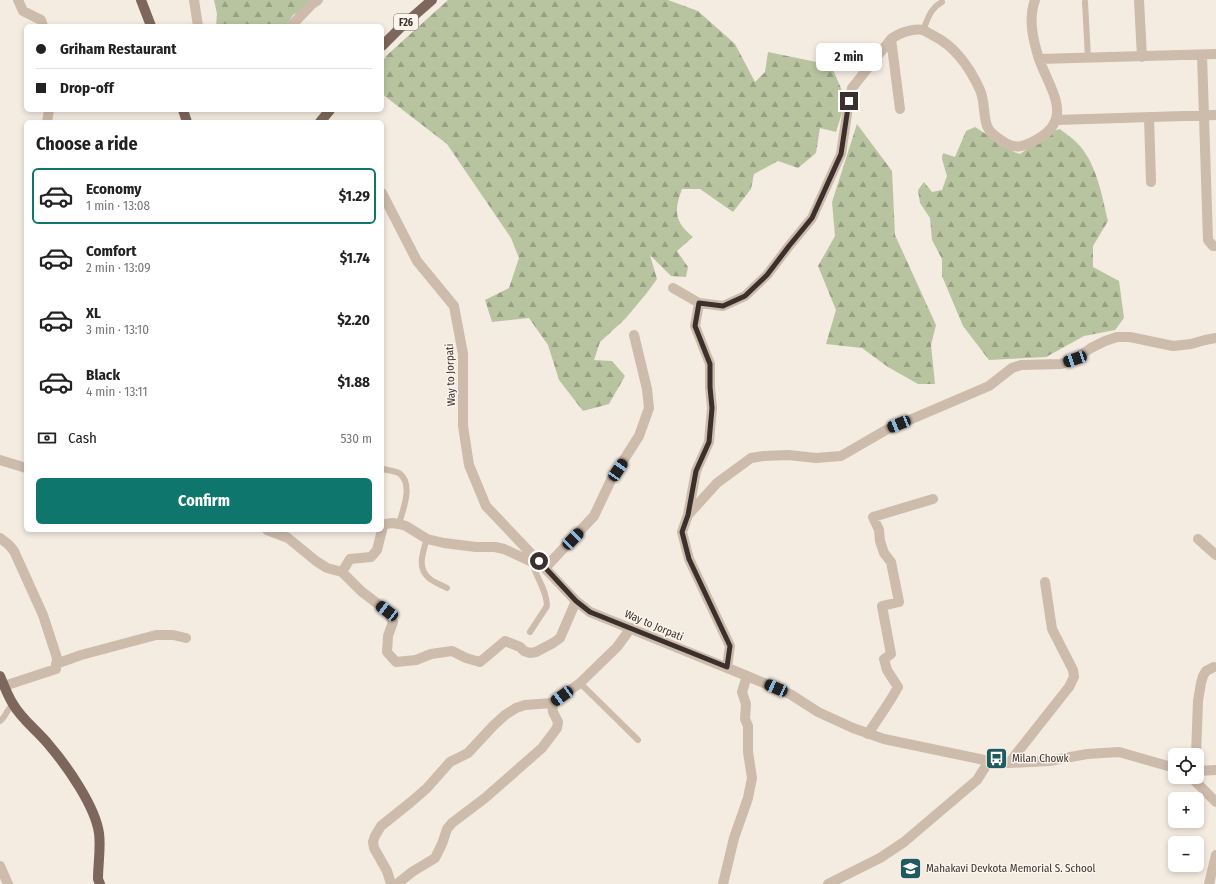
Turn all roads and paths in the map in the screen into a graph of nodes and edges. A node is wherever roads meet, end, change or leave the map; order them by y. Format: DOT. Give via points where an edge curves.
graph roads {
  1 [pos="18,0"];
  2 [pos="141,0"];
  3 [pos="194,0"];
  4 [pos="318,0"];
  5 [pos="432,0"];
  6 [pos="1035,0"];
  7 [pos="1139,0"];
  8 [pos="942,2"];
  9 [pos="1085,2"];
  10 [pos="43,24"];
  11 [pos="150,24"];
  12 [pos="198,24"];
  13 [pos="293,24"];
  14 [pos="923,30"];
  15 [pos="891,38"];
  16 [pos="384,44"];
  17 [pos="1216,54"];
  18 [pos="1202,55"];
  19 [pos="1142,57"];
  20 [pos="1088,58"];
  21 [pos="1040,59"];
  22 [pos="900,109"];
  23 [pos="328,112"];
  24 [pos="1216,115"];
  25 [pos="1204,116"];
  26 [pos="1149,117"];
  27 [pos="322,120"];
  28 [pos="1056,120"];
  29 [pos="1151,182"];
  30 [pos="384,197"];
  31 [pos="1212,198"];
  32 [pos="1216,246"];
  33 [pos="673,288"];
  34 [pos="699,303"];
  35 [pos="634,335"];
  36 [pos="1216,338"];
  37 [pos="0,460"];
  38 [pos="24,467"];
  39 [pos="384,469"];
  40 [pos="932,499"];
  41 [pos="688,515"];
  42 [pos="399,524"];
  43 [pos="384,525"];
  44 [pos="272,532"];
  45 [pos="382,532"];
  46 [pos="0,538"];
  47 [pos="427,538"];
  48 [pos="1198,539"];
  49 [pos="1216,555"];
  50 [pos="539,564"];
  51 [pos="342,572"];
  52 [pos="1045,582"];
  53 [pos="447,588"];
  54 [pos="576,601"];
  55 [pos="631,628"];
  56 [pos="530,632"];
  57 [pos="186,638"];
  58 [pos="56,664"];
  59 [pos="727,667"];
  60 [pos="1214,667"];
  61 [pos="0,676"];
  62 [pos="747,676"];
  63 [pos="580,683"];
  64 [pos="4,686"];
  65 [pos="552,703"];
  66 [pos="13,705"];
  67 [pos="0,721"];
  68 [pos="868,734"];
  69 [pos="638,740"];
  70 [pos="1196,748"];
  71 [pos="989,761"];
  72 [pos="1009,763"];
  73 [pos="1168,766"];
  74 [pos="1216,770"];
  75 [pos="1204,771"];
  76 [pos="1198,784"];
  77 [pos="1216,802"];
  78 [pos="1216,855"];
  79 [pos="0,866"];
  80 [pos="8,884"];
  81 [pos="100,884"];
  82 [pos="391,884"];
  83 [pos="397,884"];
  84 [pos="723,884"];
  85 [pos="828,884"];
  86 [pos="1209,884"];
  1 -- 10 [label="street" via="23,11 42,20"];
  2 -- 11 [label="main road"];
  3 -- 12 [label="street"];
  4 -- 13 [label="street"];
  5 -- 16 [label="main road, F26"];
  6 -- 21 [label="street" via="1031,30"];
  7 -- 19 [label="street"];
  8 -- 14 [label="lane" via="931,10"];
  9 -- 20 [label="lane"];
  14 -- 15 [label="street" via="905,32"];
  14 -- 28 [label="street" via="944,41 967,66 980,91 987,126 993,135 1018,148 1045,133"];
  15 -- 22 [label="street"];
  15 -- 34 [label="street" via="852,88 841,154 812,218 767,275 745,296 723,306"];
  17 -- 18 [label="street"];
  18 -- 19 [label="street"];
  18 -- 25 [label="street"];
  19 -- 20 [label="street"];
  20 -- 21 [label="street"];
  21 -- 28 [label="street" via="1056,96"];
  23 -- 27 [label="main road"];
  24 -- 25 [label="street"];
  25 -- 26 [label="street"];
  25 -- 31 [label="street"];
  26 -- 28 [label="street"];
  26 -- 29 [label="street"];
  30 -- 50 [label="street, Way to Jorpati" via="416,261 454,306 463,354 463,426 469,465 486,506"];
  31 -- 32 [label="street" via="1208,240"];
  33 -- 34 [label="street"];
  34 -- 41 [label="street" via="695,326 710,364 712,408 709,442 696,471"];
  35 -- 50 [label="street" via="649,408 638,436 611,480 594,516"];
  36 -- 41 [label="street" via="1173,346 1130,337 1117,338 1105,341 1075,359 1061,364 1012,368 990,386 886,430 841,456 816,458 788,454 751,458 717,484"];
  37 -- 38 [label="street"];
  39 -- 42 [label="lane" via="398,473 407,489"];
  40 -- 68 [label="street" via="873,517 884,553 891,562 899,602 882,606 891,654 884,659 887,670 898,687"];
  41 -- 59 [label="street" via="682,532 689,559 730,646"];
  42 -- 43 [label="street"];
  42 -- 47 [label="street"];
  44 -- 51 [label="street" via="288,538 321,564"];
  45 -- 51 [label="street" via="377,550 371,557 350,559"];
  46 -- 58 [label="street" via="14,551 22,566 43,615 57,658"];
  47 -- 50 [label="street" via="444,543 504,549"];
  47 -- 53 [label="lane" via="420,562 430,579"];
  48 -- 49 [label="street"];
  50 -- 54 [label="street, Way to Jorpati"];
  50 -- 56 [label="lane" via="534,572 545,592 547,606"];
  51 -- 54 [label="street" via="387,611 393,622 388,636 387,652 396,662 452,651 480,662 505,641 524,651 536,652 560,638"];
  52 -- 72 [label="street" via="1052,629 1069,660 1074,678"];
  54 -- 55 [label="street, Way to Jorpati" via="590,612"];
  55 -- 59 [label="street, Way to Jorpati"];
  55 -- 63 [label="street" via="618,647"];
  57 -- 58 [label="street" via="156,635"];
  58 -- 64 [label="street" via="56,669"];
  59 -- 62 [label="street, Way to Jorpati"];
  60 -- 70 [label="street" via="1206,671 1201,682"];
  61 -- 64 [label="main road"];
  62 -- 68 [label="street, Way to Jorpati" via="790,694 818,712"];
  62 -- 84 [label="street" via="742,692 746,704 745,719 748,726 752,778"];
  63 -- 65 [label="street"];
  63 -- 69 [label="lane"];
  64 -- 66 [label="main road"];
  65 -- 82 [label="street" via="516,708 493,726 468,753 450,762 427,788 381,826 373,842 374,848"];
  65 -- 83 [label="street" via="558,722 557,728 542,748 452,823 435,858"];
  66 -- 67 [label="lane" via="7,709 4,719"];
  66 -- 81 [label="main road" via="69,772 96,821 100,845"];
  68 -- 71 [label="street, Way to Jorpati"];
  71 -- 72 [label="street, Way to Jorpati"];
  71 -- 85 [label="street" via="977,780 904,842 880,858"];
  72 -- 73 [label="street, Way to Jorpati" via="1119,752"];
  74 -- 75 [label="street"];
  76 -- 77 [label="street"];
  78 -- 86 [label="street"];
  79 -- 80 [label="street"];
}
